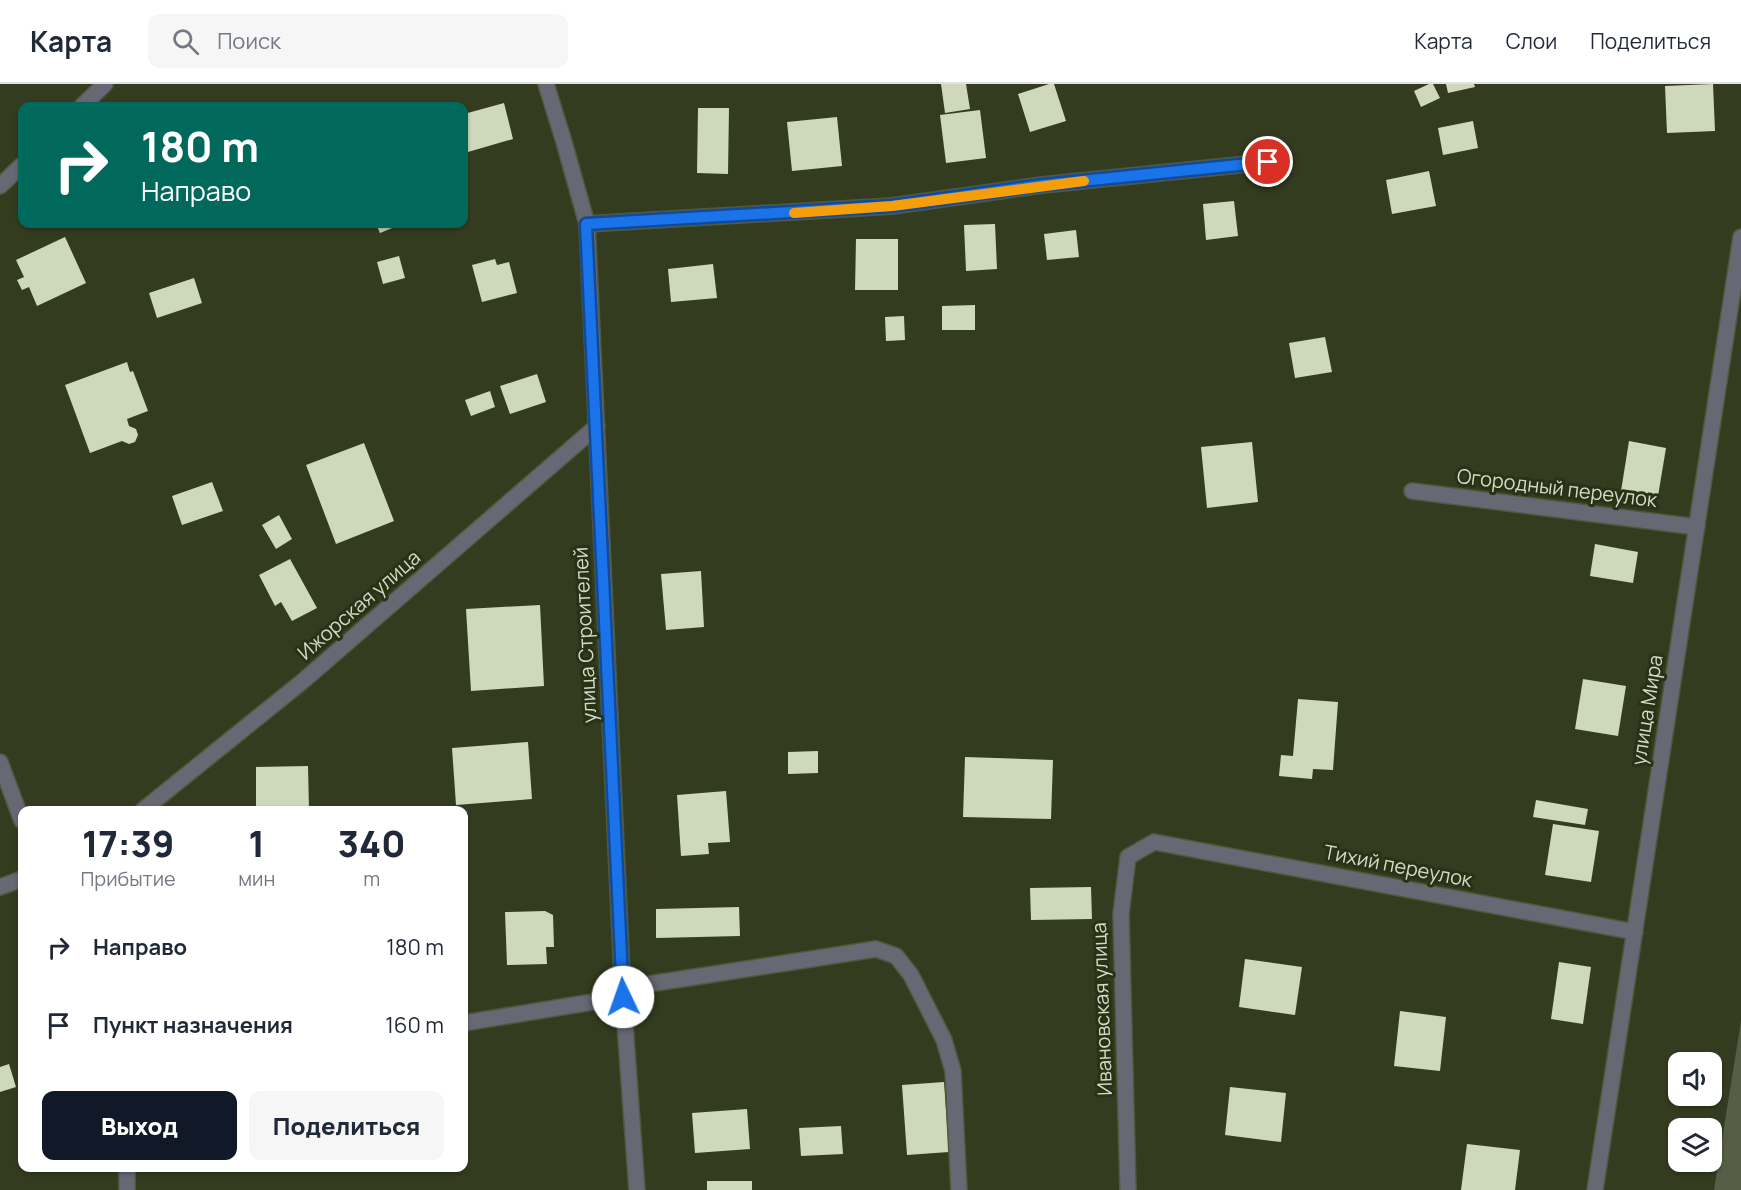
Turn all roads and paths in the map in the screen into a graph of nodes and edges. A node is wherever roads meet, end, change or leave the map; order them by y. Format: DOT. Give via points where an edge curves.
graph roads {
  1 [pos="105,84"];
  2 [pos="546,84"];
  3 [pos="86,102"];
  4 [pos="1268,162"];
  5 [pos="18,169"];
  6 [pos="0,186"];
  7 [pos="586,224"];
  8 [pos="1741,237"];
  9 [pos="597,426"];
  10 [pos="1412,491"];
  11 [pos="1697,527"];
  12 [pos="0,762"];
  13 [pos="148,806"];
  14 [pos="18,810"];
  15 [pos="1154,842"];
  16 [pos="18,880"];
  17 [pos="0,887"];
  18 [pos="1635,932"];
  19 [pos="623,997"];
  20 [pos="468,1022"];
  21 [pos="127,1172"];
  22 [pos="127,1190"];
  23 [pos="637,1190"];
  24 [pos="959,1190"];
  25 [pos="1128,1190"];
  26 [pos="1595,1190"];
  1 -- 3 [label="street"];
  2 -- 7 [label="street, улица Строителей"];
  4 -- 7 [label="street" via="1042,185 892,206"];
  5 -- 6 [label="street"];
  7 -- 9 [label="street, улица Строителей"];
  8 -- 11 [label="street, улица Мира"];
  9 -- 13 [label="street, Ижорская улица" via="303,681"];
  9 -- 19 [label="street, улица Строителей"];
  10 -- 11 [label="street, Огородный переулок"];
  11 -- 18 [label="street, улица Мира"];
  12 -- 14 [label="street"];
  15 -- 18 [label="street, Тихий переулок"];
  15 -- 25 [label="street, Ивановская улица" via="1128,858 1121,914"];
  16 -- 17 [label="street"];
  18 -- 26 [label="street, улица Мира"];
  19 -- 20 [label="street"];
  19 -- 23 [label="street, улица Строителей"];
  19 -- 24 [label="street" via="649,984 876,949 896,956 911,975 939,1031 953,1071"];
  21 -- 22 [label="street"];
}
